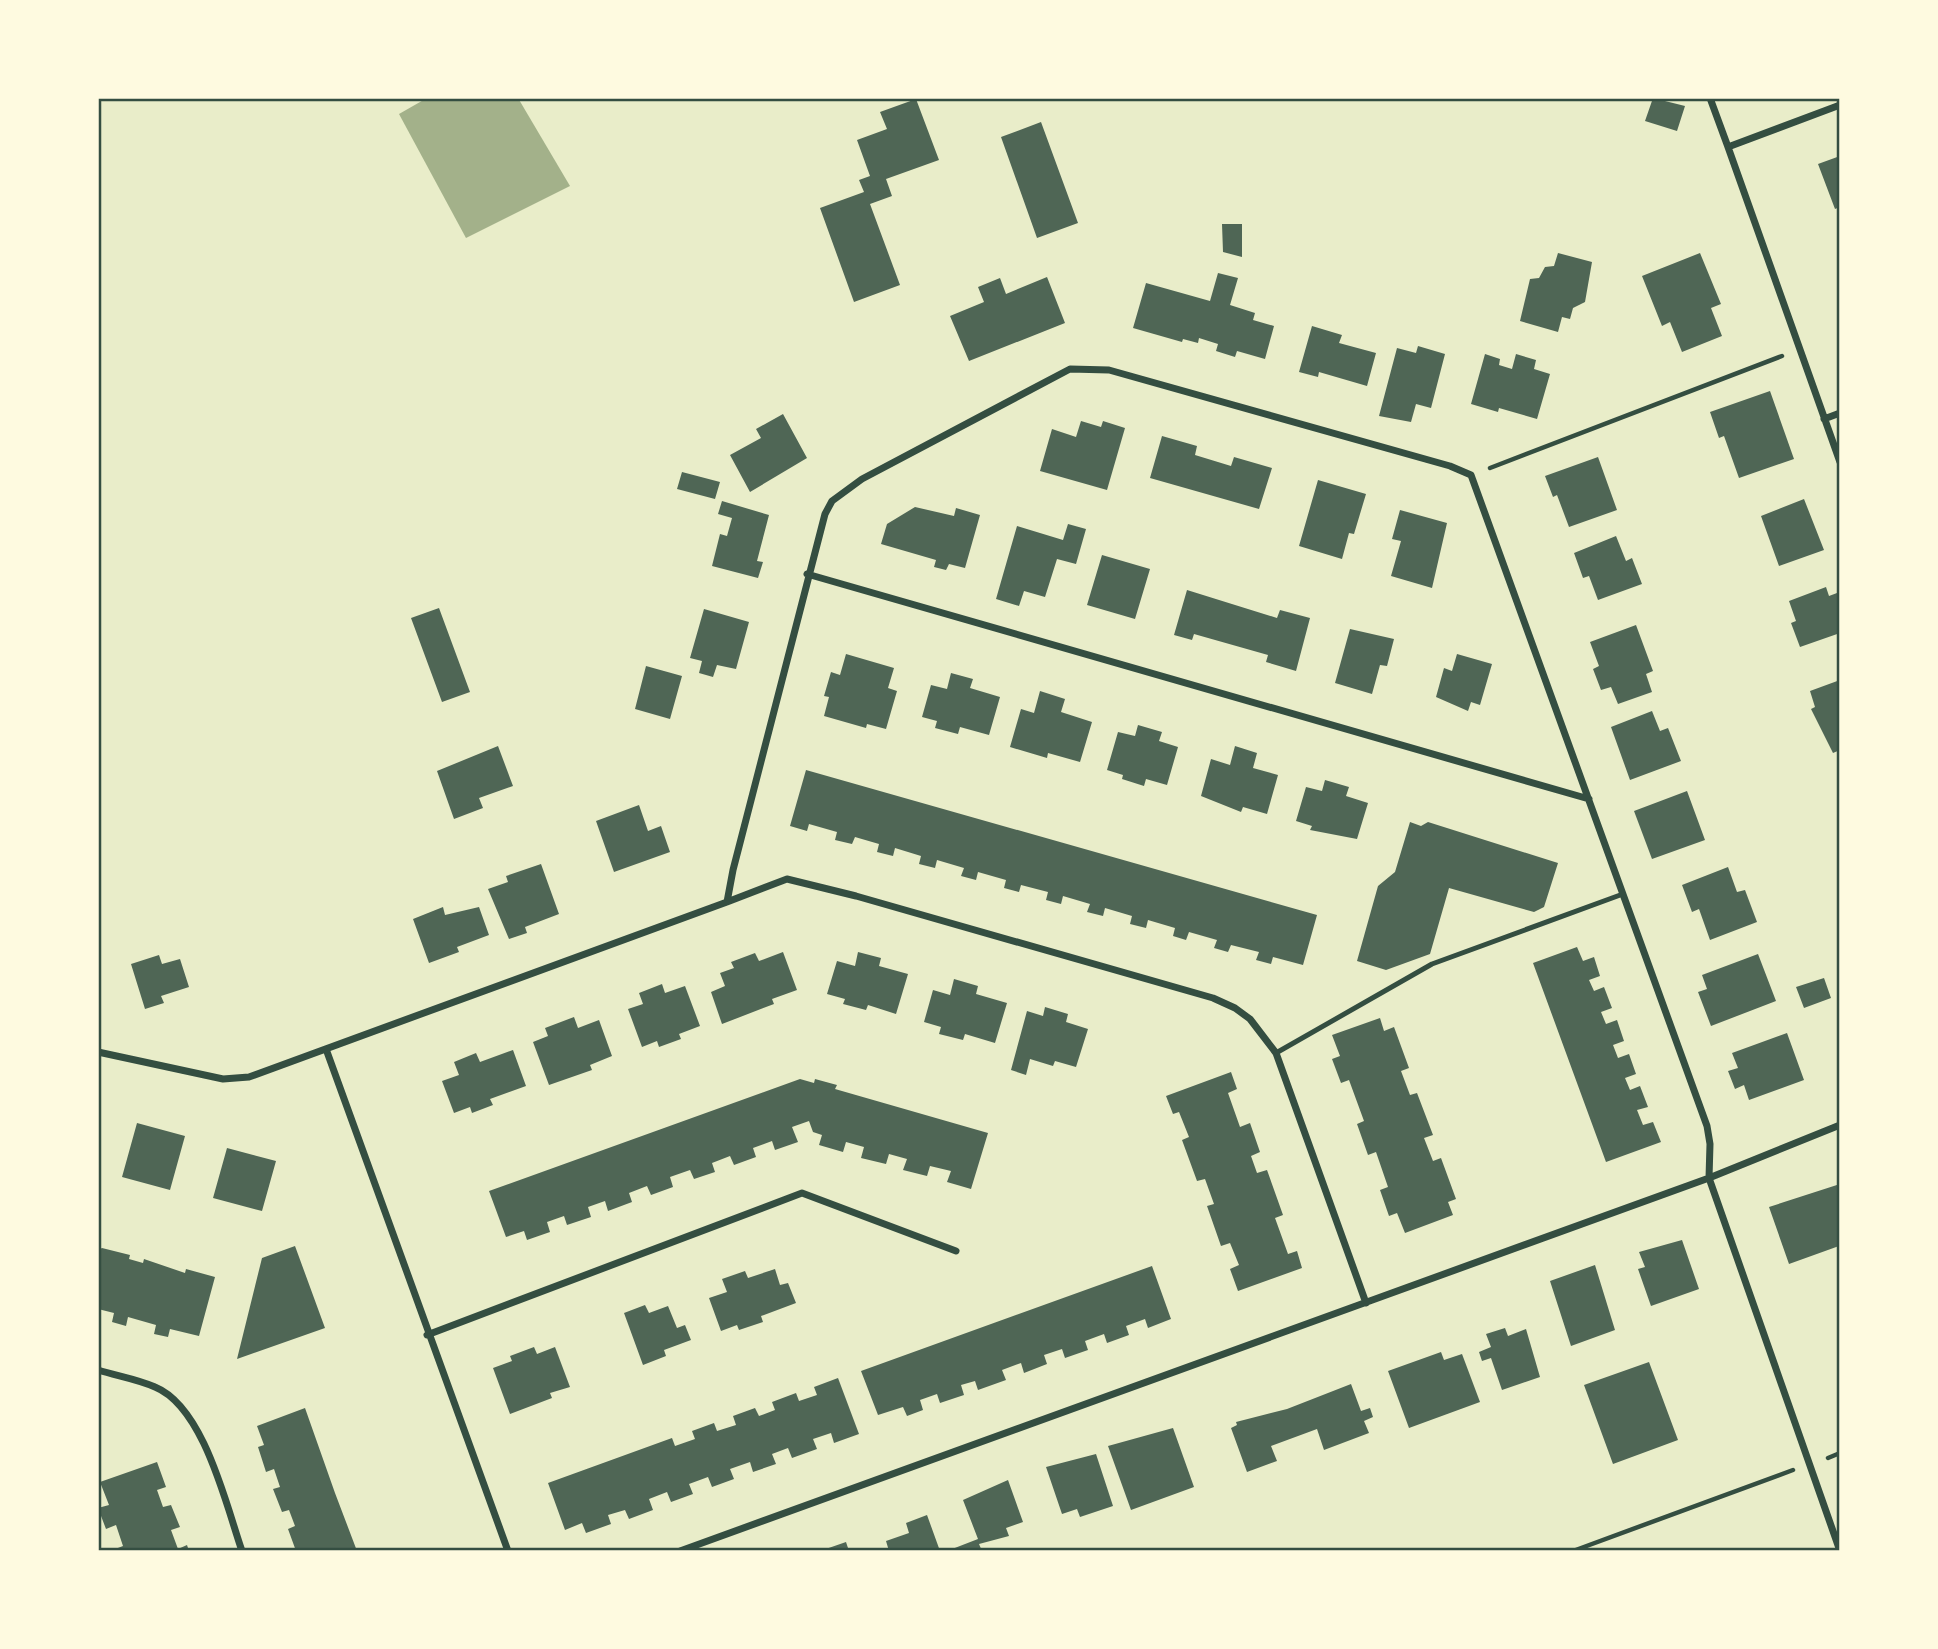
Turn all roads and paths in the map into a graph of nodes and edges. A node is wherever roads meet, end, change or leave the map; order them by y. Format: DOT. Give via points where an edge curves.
graph roads {
  1 [pos="1710,98"];
  2 [pos="1840,105"];
  3 [pos="1728,147"];
  4 [pos="1799,350"];
  5 [pos="1840,413"];
  6 [pos="1825,419"];
  7 [pos="1840,462"];
  8 [pos="1471,475"];
  9 [pos="807,573"];
  10 [pos="1589,799"];
  11 [pos="1623,894"];
  12 [pos="727,902"];
  13 [pos="326,1049"];
  14 [pos="98,1052"];
  15 [pos="1276,1053"];
  16 [pos="1840,1125"];
  17 [pos="1709,1178"];
  18 [pos="956,1251"];
  19 [pos="1366,1303"];
  20 [pos="427,1335"];
  21 [pos="98,1370"];
  22 [pos="1840,1453"];
  23 [pos="1810,1465"];
  24 [pos="242,1551"];
  25 [pos="508,1551"];
  26 [pos="680,1551"];
  27 [pos="1573,1551"];
  28 [pos="1840,1551"];
  1 -- 3 [label="street"];
  2 -- 3 [label="street"];
  3 -- 4 [label="street"];
  4 -- 6 [label="street"];
  4 -- 8 [label="path"];
  5 -- 6 [label="street"];
  6 -- 7 [label="street"];
  8 -- 9 [label="street" via="1109,370 1070,369 847,489 825,514"];
  8 -- 10 [label="street"];
  9 -- 10 [label="street"];
  9 -- 12 [label="street"];
  10 -- 11 [label="street"];
  11 -- 15 [label="lane" via="1432,964"];
  11 -- 17 [label="street" via="1707,1126"];
  12 -- 13 [label="street"];
  12 -- 15 [label="street" via="787,879 856,896 1213,998 1250,1019"];
  13 -- 14 [label="street" via="234,1079"];
  13 -- 20 [label="street"];
  15 -- 19 [label="street"];
  16 -- 17 [label="street"];
  17 -- 19 [label="street"];
  17 -- 23 [label="street"];
  18 -- 20 [label="street" via="802,1193"];
  19 -- 26 [label="street"];
  20 -- 25 [label="street"];
  21 -- 24 [label="street" via="156,1387 179,1405 212,1464"];
  22 -- 23 [label="path"];
  23 -- 27 [label="path"];
  23 -- 28 [label="street"];
}
